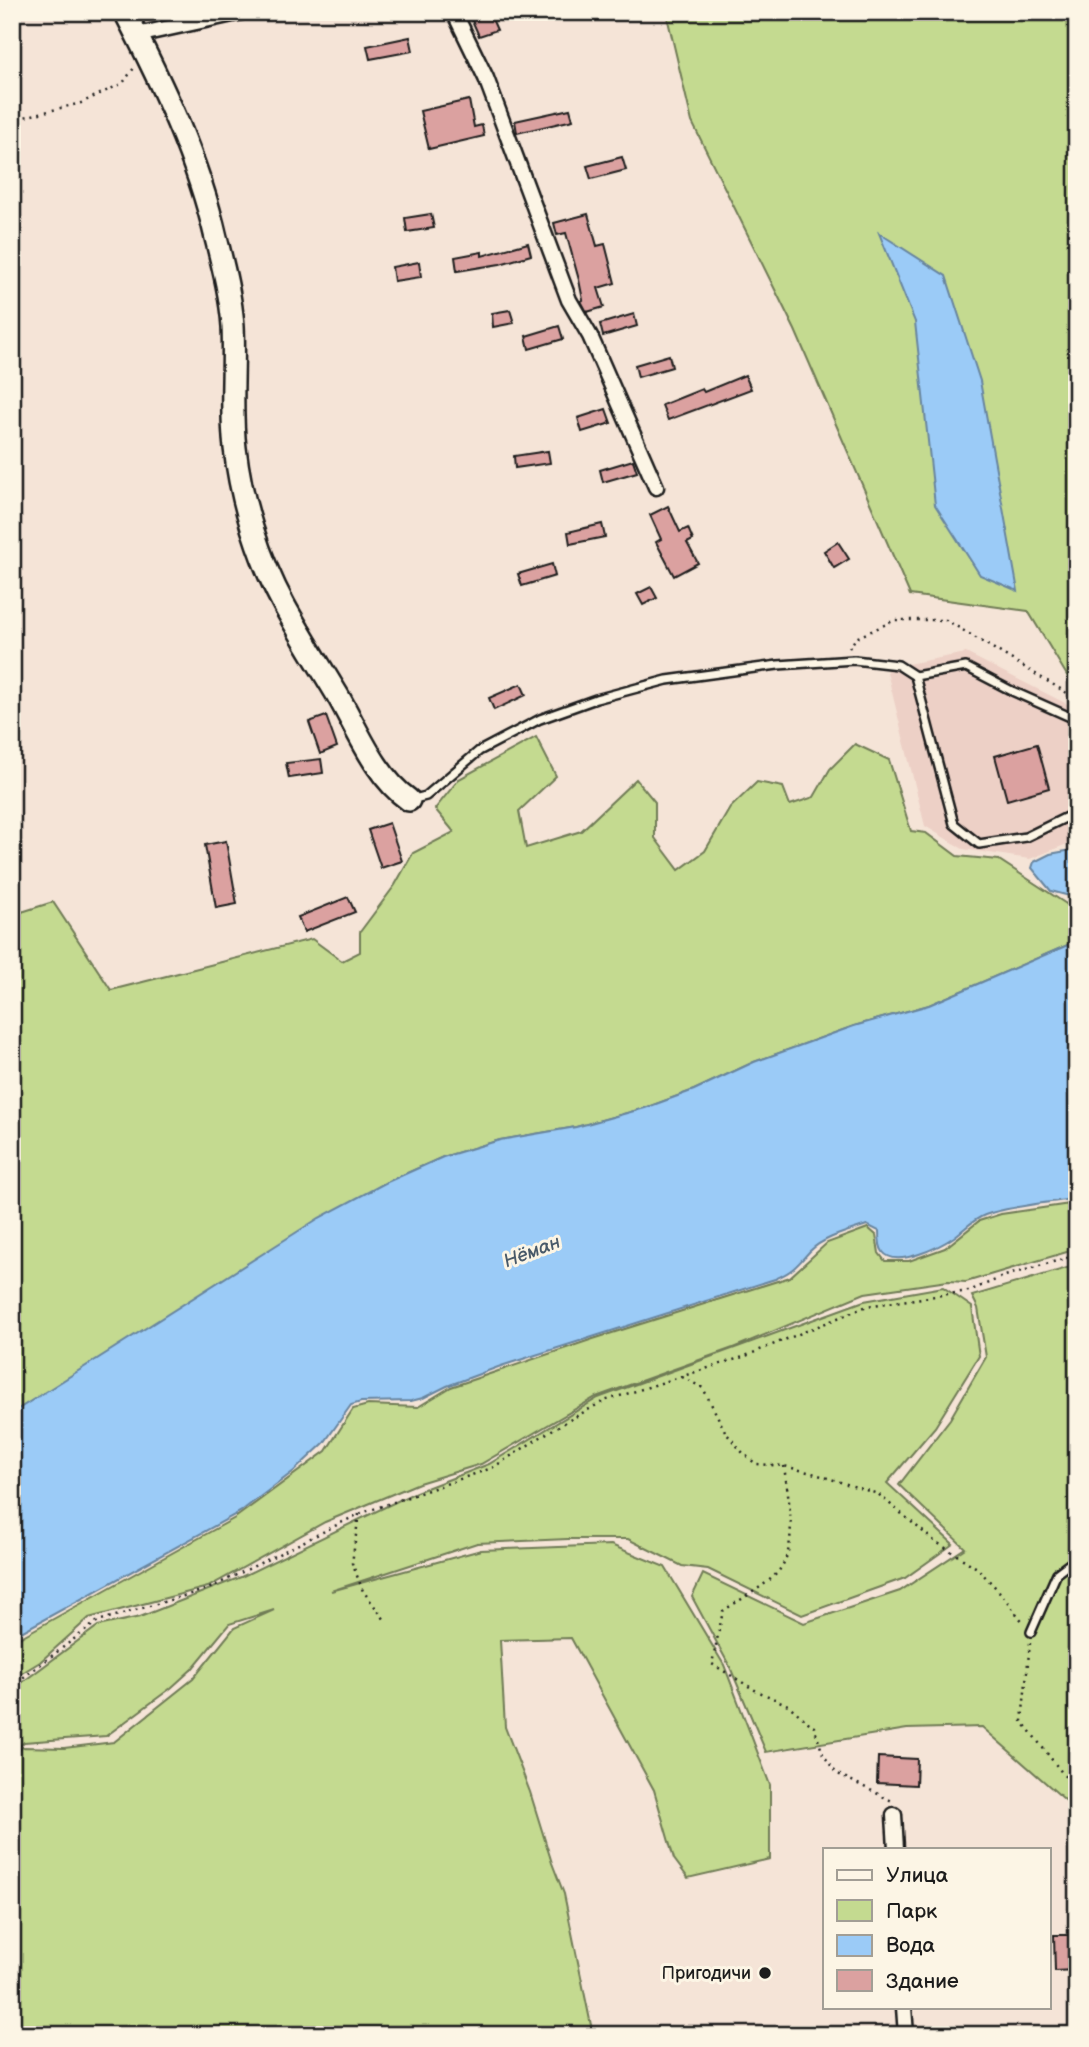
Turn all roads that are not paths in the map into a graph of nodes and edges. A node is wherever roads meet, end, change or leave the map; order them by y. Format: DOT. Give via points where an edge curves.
graph roads {
  1 [pos="125,12"];
  2 [pos="242,12"];
  3 [pos="454,12"];
  4 [pos="137,35"];
  5 [pos="656,487"];
  6 [pos="915,676"];
  7 [pos="1077,720"];
  8 [pos="409,800"];
  9 [pos="1077,812"];
  10 [pos="1077,1558"];
  11 [pos="1031,1632"];
  12 [pos="894,1815"];
  13 [pos="896,1848"];
  14 [pos="904,2008"];
  15 [pos="906,2035"];
  1 -- 4 [label="street"];
  2 -- 4 [label="street"];
  3 -- 5 [label="street" via="486,78 569,300 590,336"];
  4 -- 8 [label="street" via="179,125 216,235 232,323 235,451 266,567 370,753 396,791"];
  6 -- 7 [label="lane" via="966,667"];
  6 -- 8 [label="lane" via="898,665 854,660 667,680 540,719 479,751 426,796"];
  6 -- 9 [label="lane" via="954,824 979,844 1026,836"];
  10 -- 11 [label="lane" via="1057,1573"];
  12 -- 13 [label="street"];
  14 -- 15 [label="street"];
}
